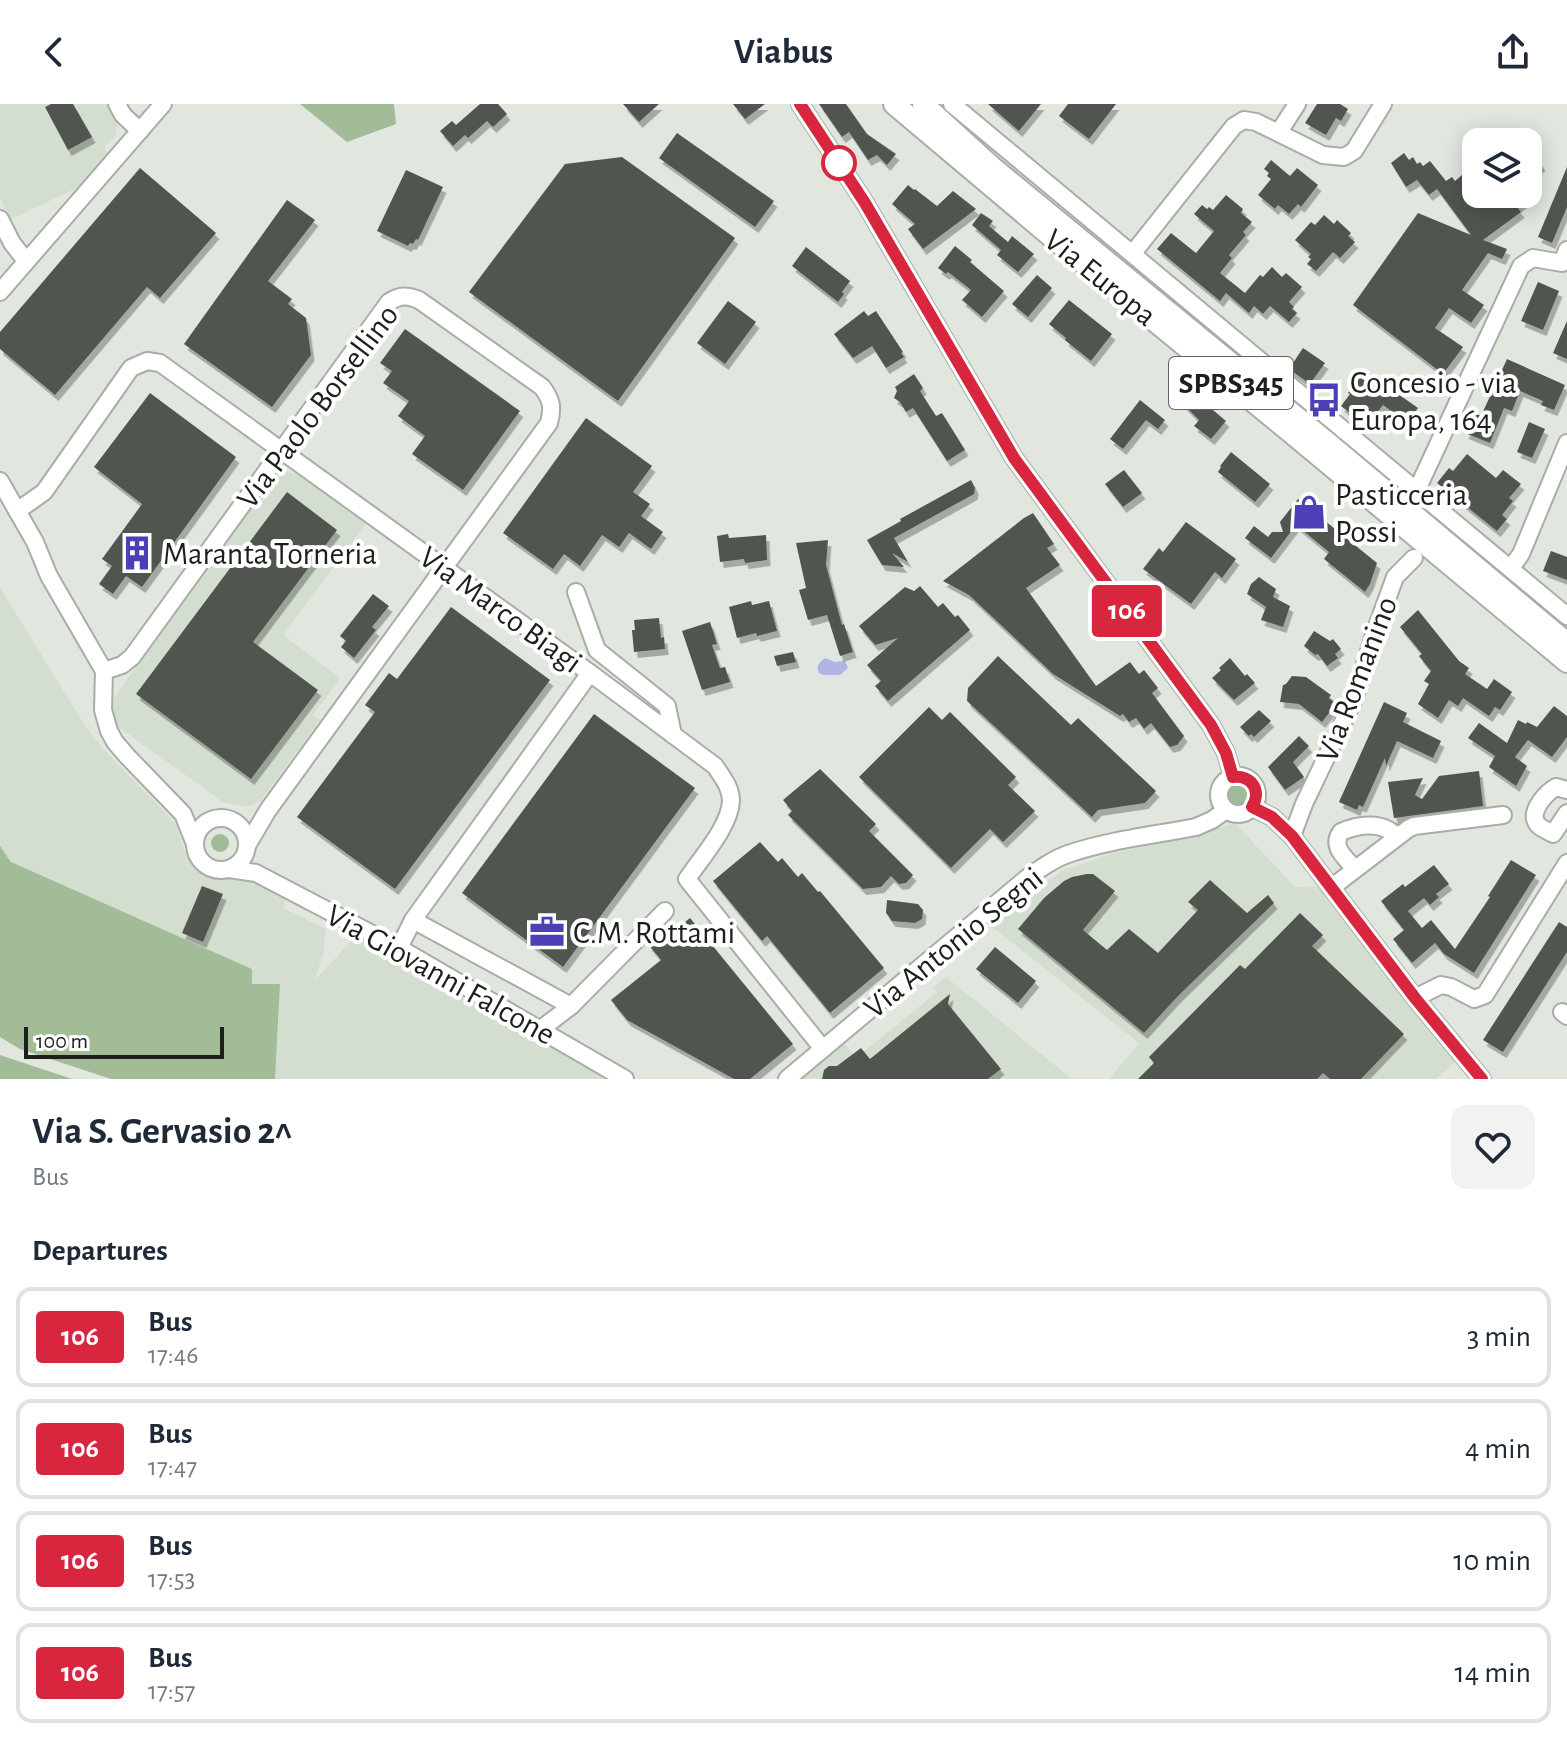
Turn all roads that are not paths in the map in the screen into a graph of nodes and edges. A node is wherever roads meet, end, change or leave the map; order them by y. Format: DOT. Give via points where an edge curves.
graph roads {
  1 [pos="117,104"];
  2 [pos="163,104"];
  3 [pos="800,104"];
  4 [pos="894,104"];
  5 [pos="923,104"];
  6 [pos="952,104"];
  7 [pos="1297,104"];
  8 [pos="1383,104"];
  9 [pos="140,131"];
  10 [pos="1279,132"];
  11 [pos="1006,149"];
  12 [pos="992,167"];
  13 [pos="0,219"];
  14 [pos="1133,253"];
  15 [pos="1565,260"];
  16 [pos="26,261"];
  17 [pos="1168,283"];
  18 [pos="0,292"];
  19 [pos="1153,300"];
  20 [pos="1567,443"];
  21 [pos="281,450"];
  22 [pos="0,481"];
  23 [pos="1416,492"];
  24 [pos="17,511"];
  25 [pos="1460,541"];
  26 [pos="1414,558"];
  27 [pos="444,568"];
  28 [pos="1511,568"];
  29 [pos="576,592"];
  30 [pos="1558,617"];
  31 [pos="1567,643"];
  32 [pos="1567,662"];
  33 [pos="104,671"];
  34 [pos="590,673"];
  35 [pos="673,735"];
  36 [pos="1233,777"];
  37 [pos="1567,790"];
  38 [pos="1304,804"];
  39 [pos="1252,807"];
  40 [pos="268,810"];
  41 [pos="1226,810"];
  42 [pos="1567,813"];
  43 [pos="183,814"];
  44 [pos="1503,815"];
  45 [pos="211,819"];
  46 [pos="231,819"];
  47 [pos="1279,823"];
  48 [pos="1292,836"];
  49 [pos="1397,837"];
  50 [pos="1560,839"];
  51 [pos="195,844"];
  52 [pos="247,848"];
  53 [pos="1567,863"];
  54 [pos="229,869"];
  55 [pos="1355,869"];
  56 [pos="256,873"];
  57 [pos="1331,888"];
  58 [pos="665,911"];
  59 [pos="413,920"];
  60 [pos="399,948"];
  61 [pos="1415,998"];
  62 [pos="571,1006"];
  63 [pos="541,1029"];
  64 [pos="823,1049"];
  65 [pos="625,1079"];
  66 [pos="787,1079"];
  67 [pos="1482,1079"];
  1 -- 9 [label="street"];
  2 -- 9 [label="street"];
  3 -- 36 [label="street" via="865,203 1014,458 1211,725"];
  4 -- 32 [label="main road, Via Europa / SPBS345"];
  5 -- 12 [label="main road, Via Europa / SPBS345"];
  6 -- 11 [label="street, Via Europa"];
  7 -- 10 [label="street"];
  8 -- 10 [label="street" via="1354,151 1344,157 1323,155"];
  9 -- 16 [label="street"];
  10 -- 14 [label="street" via="1244,120 1234,126"];
  11 -- 12 [label="street"];
  11 -- 14 [label="street, Via Europa"];
  12 -- 19 [label="main road, Via Europa / SPBS345"];
  13 -- 16 [label="street"];
  14 -- 17 [label="street, Via Europa"];
  15 -- 23 [label="street" via="1533,258 1521,266"];
  16 -- 18 [label="street"];
  17 -- 19 [label="street, Via Europa"];
  17 -- 23 [label="street, Via Europa"];
  19 -- 25 [label="main road, Via Europa / SPBS345" via="1328,443"];
  20 -- 28 [label="street"];
  21 -- 24 [label="street, Via Marco Biagi" via="160,363 147,361 131,368 44,492"];
  21 -- 27 [label="street, Via Marco Biagi"];
  21 -- 27 [label="street, Via Paolo Borsellino" via="398,296 419,300 542,387 553,408 549,423"];
  21 -- 33 [label="street, Via Paolo Borsellino" via="132,657"];
  22 -- 24 [label="street"];
  23 -- 25 [label="street, Via Europa"];
  24 -- 33 [label="street"];
  25 -- 28 [label="street, Via Europa"];
  25 -- 30 [label="main road, Via Europa / SPBS345"];
  26 -- 38 [label="street, Via Romanino" via="1395,577 1354,699"];
  27 -- 34 [label="street, Via Marco Biagi"];
  27 -- 40 [label="street, Via Paolo Borsellino"];
  28 -- 30 [label="street, Via Europa"];
  29 -- 35 [label="street" via="597,650 667,706"];
  30 -- 31 [label="main road, Via Europa / SPBS345"];
  33 -- 43 [label="street, Via Giovanni Falcone" via="103,710 115,742"];
  34 -- 35 [label="street, Via Marco Biagi"];
  34 -- 59 [label="street"];
  35 -- 64 [label="street, Via Marco Biagi" via="715,766 731,801 726,821 687,879"];
  36 -- 39 [label="street" via="1254,785"];
  36 -- 41 [label="street" via="1219,791"];
  37 -- 50 [label="street" via="1548,791 1535,813 1537,824"];
  38 -- 47 [label="street, Via Romanino"];
  38 -- 48 [label="street, Via Romanino"];
  39 -- 41 [label="street" via="1237,814"];
  39 -- 47 [label="street"];
  40 -- 46 [label="street"];
  40 -- 52 [label="street, Via Paolo Borsellino"];
  41 -- 64 [label="street, Via Antonio Segni" via="1196,827 1092,847 1051,861"];
  42 -- 50 [label="street"];
  43 -- 45 [label="street"];
  43 -- 51 [label="street, Via Giovanni Falcone"];
  44 -- 49 [label="street" via="1421,824"];
  45 -- 46 [label="street"];
  45 -- 51 [label="street" via="199,829"];
  46 -- 52 [label="street" via="246,834"];
  47 -- 48 [label="street"];
  48 -- 57 [label="street"];
  49 -- 55 [label="street"];
  49 -- 55 [label="street" via="1381,826 1341,832 1336,845"];
  51 -- 54 [label="street, Via Giovanni Falcone" via="210,868"];
  52 -- 54 [label="street"];
  52 -- 56 [label="street"];
  53 -- 61 [label="street" via="1485,995 1474,999 1441,985"];
  54 -- 56 [label="street, Via Giovanni Falcone"];
  55 -- 57 [label="street"];
  56 -- 60 [label="street, Via Giovanni Falcone"];
  57 -- 61 [label="street"];
  58 -- 62 [label="street"];
  59 -- 60 [label="street"];
  59 -- 62 [label="street"];
  60 -- 63 [label="street, Via Giovanni Falcone"];
  61 -- 67 [label="street"];
  62 -- 63 [label="street"];
  63 -- 65 [label="street, Via Giovanni Falcone"];
  64 -- 66 [label="street, Via Antonio Segni"];
}
